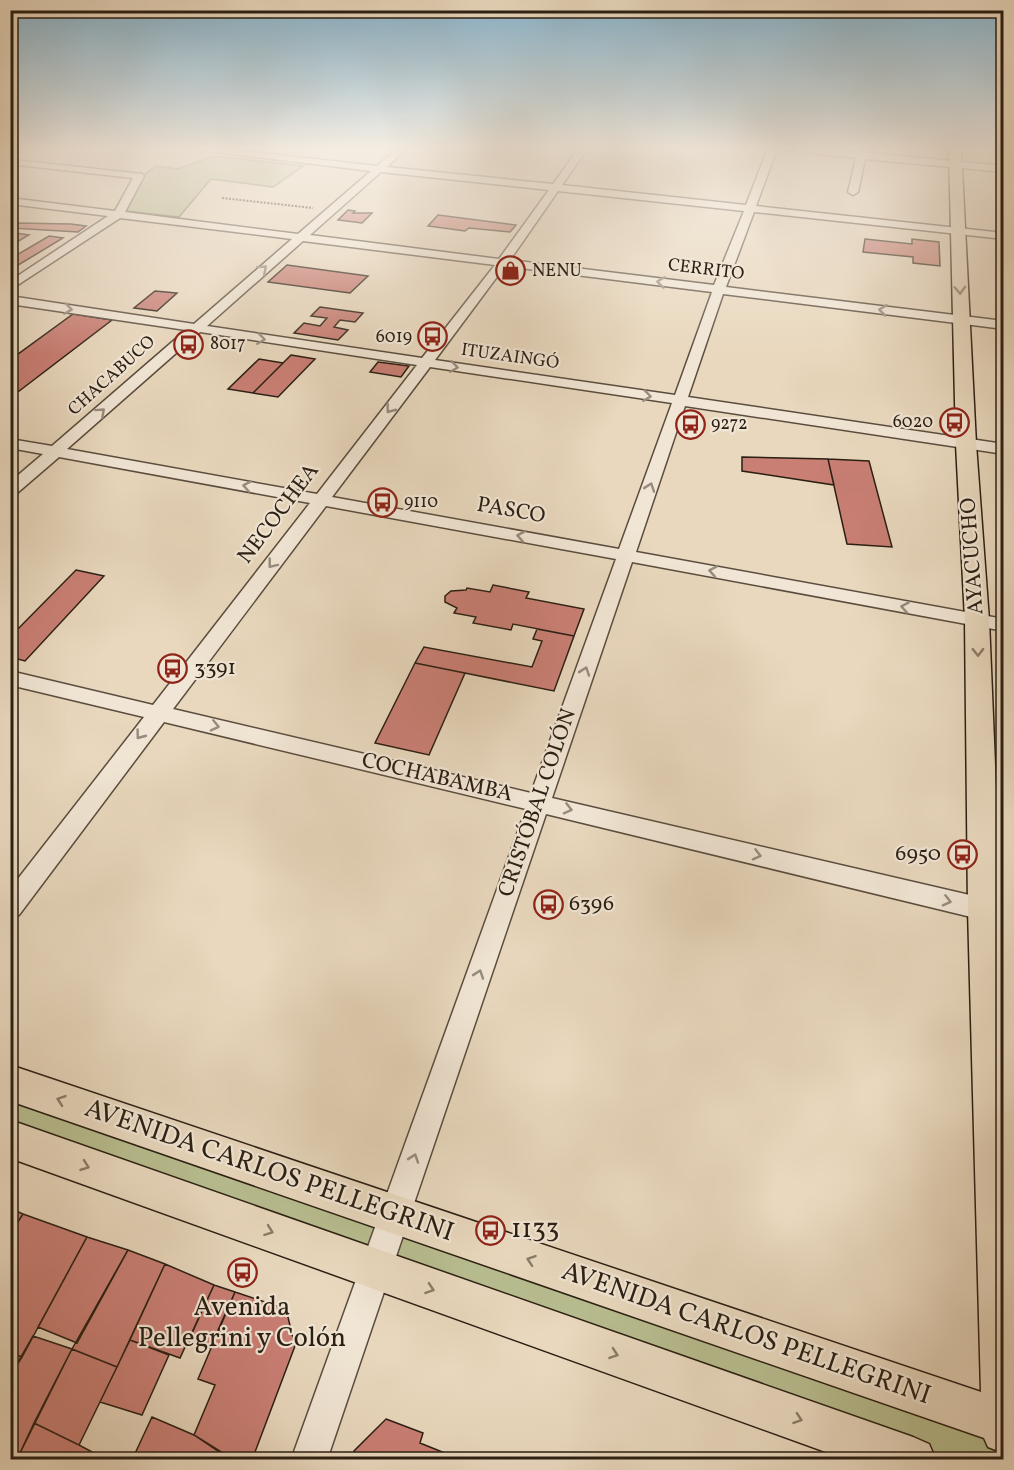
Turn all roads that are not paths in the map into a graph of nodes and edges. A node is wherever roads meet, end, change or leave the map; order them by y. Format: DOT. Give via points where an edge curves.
graph roads {
  1 [pos="115,217"];
  2 [pos="139,217"];
  3 [pos="325,217"];
  4 [pos="534,217"];
  5 [pos="748,217"];
  6 [pos="823,217"];
  7 [pos="958,217"];
  8 [pos="958,231"];
  9 [pos="1004,236"];
  10 [pos="300,238"];
  11 [pos="502,262"];
  12 [pos="10,287"];
  13 [pos="719,289"];
  14 [pos="10,300"];
  15 [pos="962,320"];
  16 [pos="1004,326"];
  17 [pos="194,329"];
  18 [pos="425,363"];
  19 [pos="680,400"];
  20 [pos="10,442"];
  21 [pos="966,444"];
  22 [pos="1004,449"];
  23 [pos="58,451"];
  24 [pos="10,491"];
  25 [pos="321,499"];
  26 [pos="626,555"];
  27 [pos="990,623"];
  28 [pos="10,678"];
  29 [pos="158,712"];
  30 [pos="539,802"];
  31 [pos="10,908"];
  32 [pos="994,912"];
  33 [pos="10,1083"];
  34 [pos="10,1140"];
  35 [pos="395,1213"];
  36 [pos="375,1269"];
  37 [pos="1003,1422"];
  38 [pos="1004,1431"];
  39 [pos="309,1460"];
  40 [pos="913,1460"];
  1 -- 12 [label="street"];
  2 -- 10 [label="street, CERRITO"];
  3 -- 10 [label="street, CHACABUCO"];
  4 -- 11 [label="street, NECOCHEA"];
  5 -- 13 [label="street, CRISTÓBAL COLÓN"];
  6 -- 8 [label="street"];
  7 -- 8 [label="main road, AYACUCHO"];
  8 -- 9 [label="street"];
  8 -- 15 [label="main road, AYACUCHO, one-way"];
  10 -- 11 [label="street, CERRITO"];
  17 -- 10 [label="street, CHACABUCO, one-way"];
  13 -- 11 [label="street, CERRITO, one-way"];
  11 -- 18 [label="street, NECOCHEA"];
  15 -- 13 [label="street, CERRITO, one-way"];
  13 -- 19 [label="street, CRISTÓBAL COLÓN"];
  14 -- 17 [label="street, ITUZAINGÓ, one-way"];
  15 -- 16 [label="street, CERRITO"];
  15 -- 21 [label="main road, AYACUCHO"];
  17 -- 18 [label="street, ITUZAINGÓ, one-way"];
  23 -- 17 [label="street, CHACABUCO, one-way"];
  18 -- 19 [label="street, ITUZAINGÓ, one-way"];
  18 -- 25 [label="street, NECOCHEA, one-way"];
  19 -- 21 [label="street, ITUZAINGÓ"];
  26 -- 19 [label="street, CRISTÓBAL COLÓN, one-way"];
  20 -- 23 [label="street, PASCO"];
  21 -- 22 [label="street, ITUZAINGÓ"];
  21 -- 27 [label="main road, AYACUCHO"];
  23 -- 24 [label="street, CHACABUCO"];
  25 -- 23 [label="street, PASCO, one-way"];
  26 -- 25 [label="street, PASCO, one-way"];
  25 -- 29 [label="street, NECOCHEA, one-way"];
  27 -- 26 [label="street, PASCO, one-way"];
  30 -- 26 [label="street, CRISTÓBAL COLÓN, one-way"];
  27 -- 32 [label="main road, AYACUCHO, one-way"];
  28 -- 29 [label="street, COCHABAMBA"];
  29 -- 30 [label="street, COCHABAMBA, one-way"];
  29 -- 31 [label="street, NECOCHEA, one-way"];
  30 -- 32 [label="street, COCHABAMBA, one-way"];
  35 -- 30 [label="street, CRISTÓBAL COLÓN, one-way"];
  32 -- 37 [label="main road, AYACUCHO"];
  35 -- 33 [label="main road, AVENIDA CARLOS PELLEGRINI, one-way"];
  34 -- 36 [label="main road, one-way"];
  35 -- 36 [label="street, CRISTÓBAL COLÓN"];
  37 -- 35 [label="main road, AVENIDA CARLOS PELLEGRINI, one-way"];
  36 -- 39 [label="street, CRISTÓBAL COLÓN"];
  36 -- 40 [label="main road, one-way"];
  37 -- 38 [label="main road, AYACUCHO"];
}
